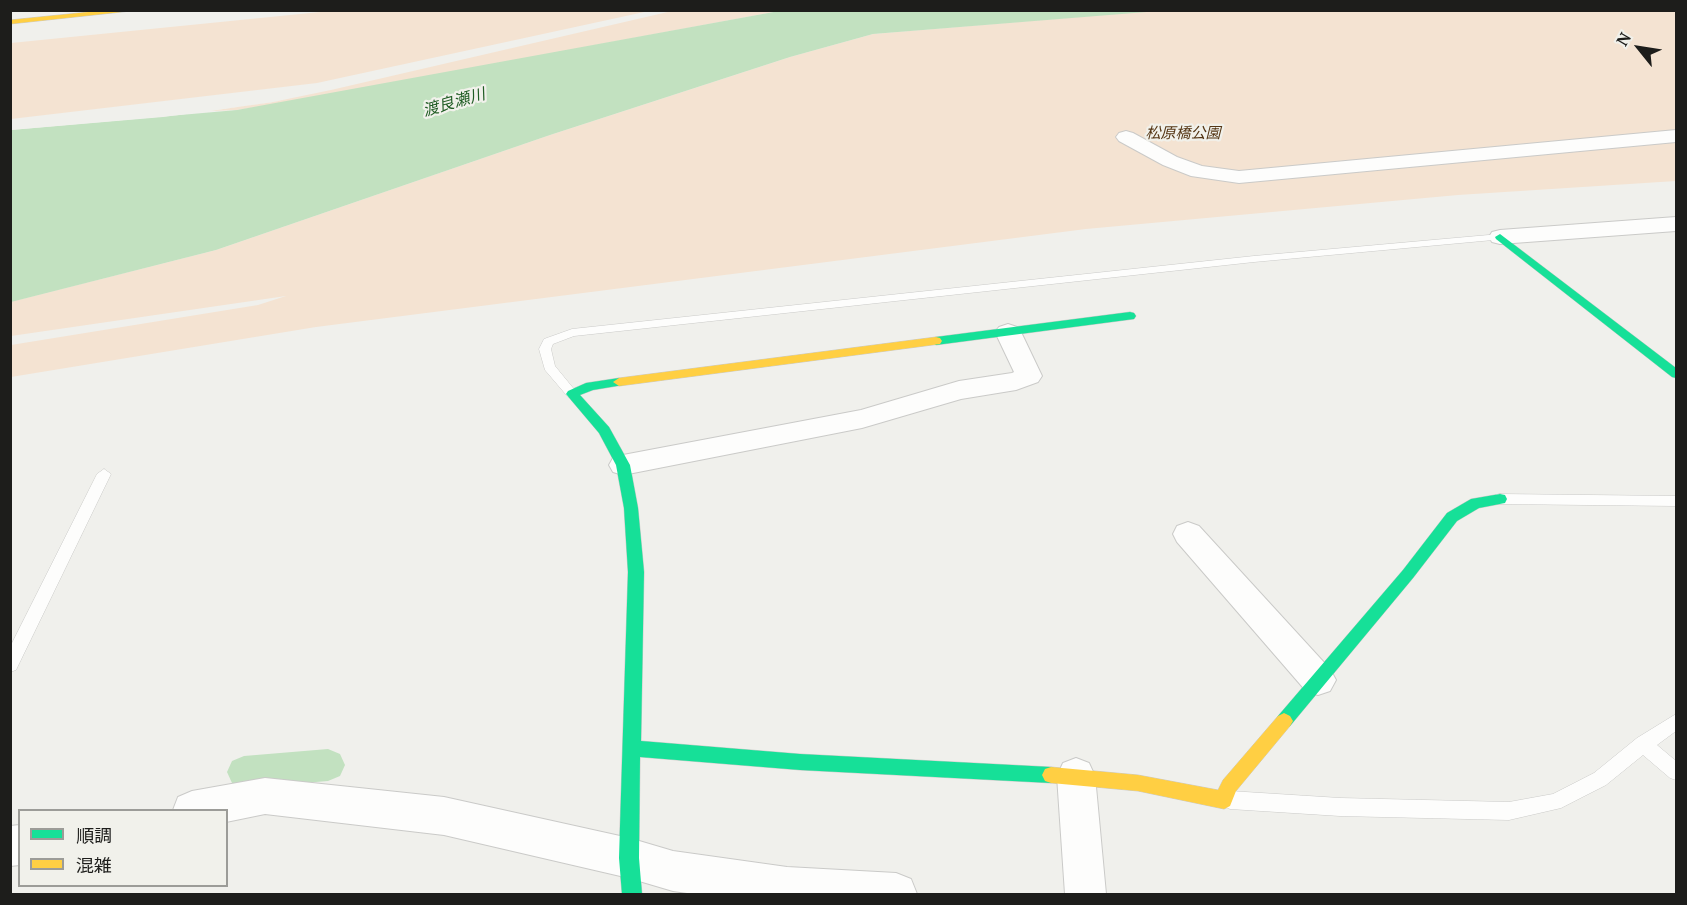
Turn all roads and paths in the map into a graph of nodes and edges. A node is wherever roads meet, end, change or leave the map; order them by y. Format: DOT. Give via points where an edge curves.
graph roads {
  1 [pos="136,10"];
  2 [pos="10,22"];
  3 [pos="1677,136"];
  4 [pos="1126,137"];
  5 [pos="1677,224"];
  6 [pos="1500,237"];
  7 [pos="1130,316"];
  8 [pos="1008,332"];
  9 [pos="1677,374"];
  10 [pos="572,394"];
  11 [pos="623,465"];
  12 [pos="104,474"];
  13 [pos="1500,499"];
  14 [pos="1677,501"];
  15 [pos="1188,534"];
  16 [pos="10,665"];
  17 [pos="1318,680"];
  18 [pos="1677,722"];
  19 [pos="1643,744"];
  20 [pos="633,748"];
  21 [pos="1677,772"];
  22 [pos="1076,776"];
  23 [pos="1224,800"];
  24 [pos="197,809"];
  25 [pos="631,876"];
  26 [pos="896,894"];
  27 [pos="1086,894"];
  1 -- 2 [label="street"];
  3 -- 4 [label="street" via="1239,177 1198,172"];
  5 -- 6 [label="street"];
  6 -- 9 [label="street"];
  6 -- 10 [label="lane" via="1264,257 594,329 559,337 545,349 549,367"];
  7 -- 8 [label="street"];
  8 -- 10 [label="street" via="591,386"];
  8 -- 11 [label="street" via="1029,376 1016,381 959,390 862,419"];
  10 -- 11 [label="street" via="604,430"];
  11 -- 20 [label="street" via="636,572"];
  12 -- 16 [label="lane"];
  13 -- 14 [label="lane"];
  13 -- 17 [label="street" via="1476,503 1452,517"];
  15 -- 17 [label="street"];
  17 -- 23 [label="street" via="1229,786"];
  18 -- 19 [label="lane"];
  19 -- 21 [label="lane"];
  19 -- 23 [label="lane" via="1600,779 1555,802 1509,811"];
  20 -- 22 [label="street" via="800,762"];
  20 -- 25 [label="street"];
  22 -- 23 [label="street" via="1138,783"];
  22 -- 27 [label="street"];
  24 -- 25 [label="street" via="265,796 444,816"];
  25 -- 26 [label="street" via="673,871 787,888"];
}
